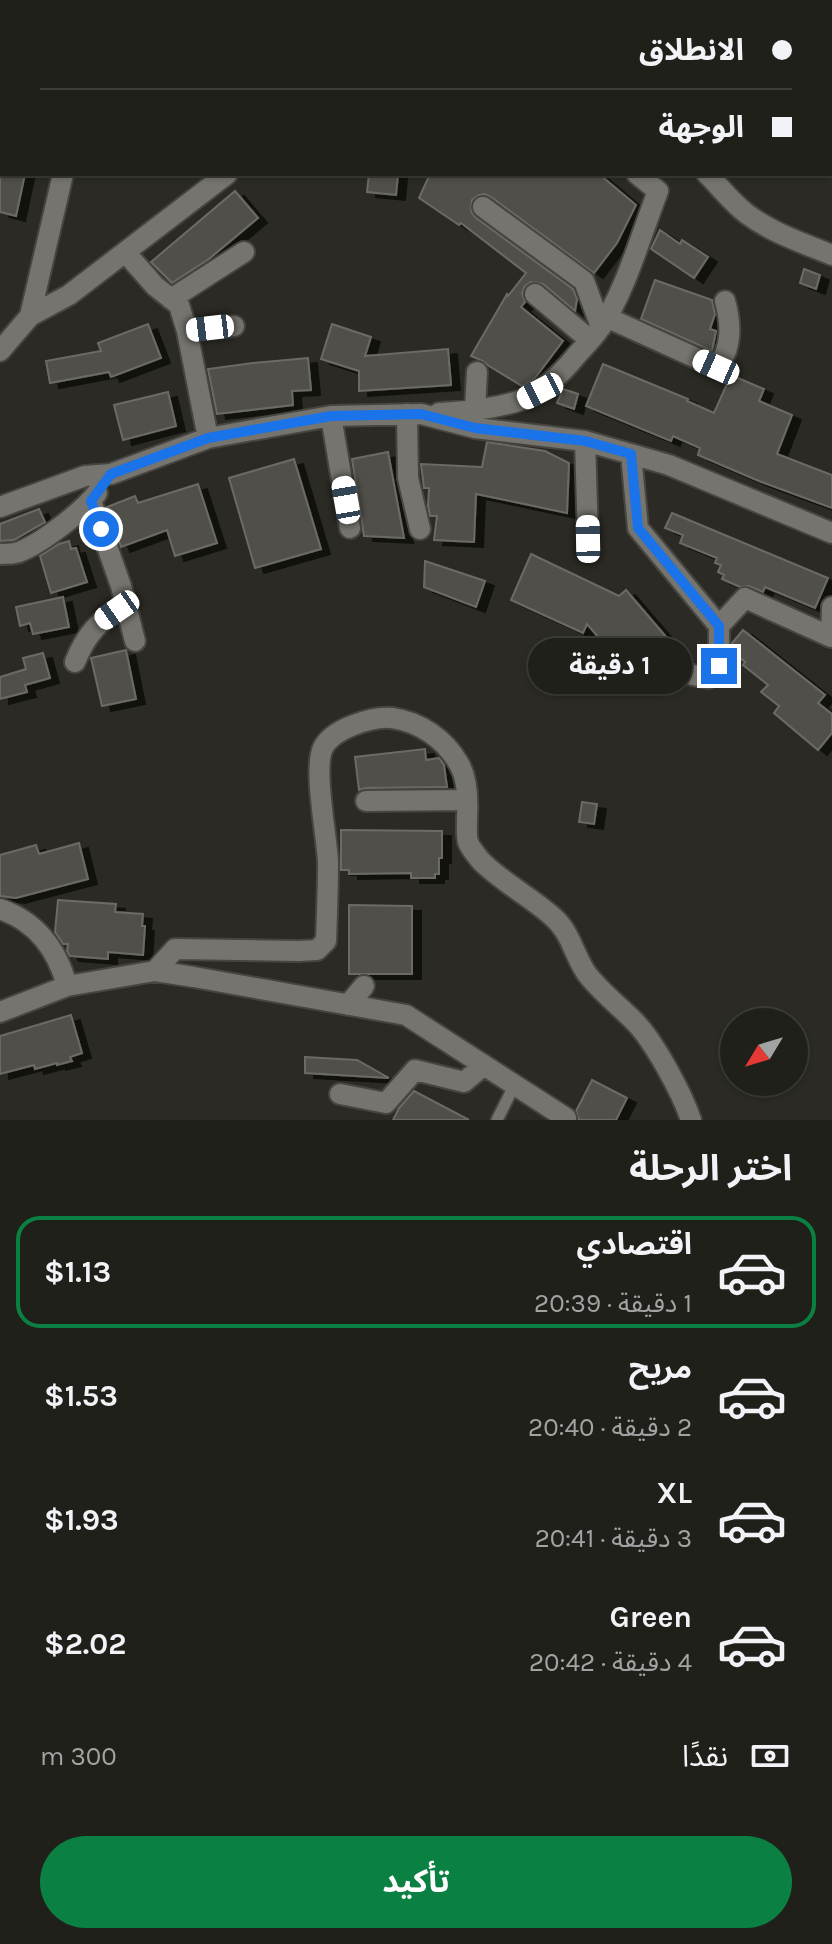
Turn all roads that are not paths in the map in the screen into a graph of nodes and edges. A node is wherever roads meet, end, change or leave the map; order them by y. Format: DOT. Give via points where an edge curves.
graph roads {
  1 [pos="63,176"];
  2 [pos="224,176"];
  3 [pos="639,176"];
  4 [pos="669,176"];
  5 [pos="709,176"];
  6 [pos="658,191"];
  7 [pos="483,207"];
  8 [pos="125,252"];
  9 [pos="244,252"];
  10 [pos="832,255"];
  11 [pos="535,294"];
  12 [pos="171,299"];
  13 [pos="725,301"];
  14 [pos="30,316"];
  15 [pos="234,326"];
  16 [pos="599,328"];
  17 [pos="187,331"];
  18 [pos="0,351"];
  19 [pos="477,372"];
  20 [pos="475,410"];
  21 [pos="414,414"];
  22 [pos="331,416"];
  23 [pos="208,438"];
  24 [pos="585,441"];
  25 [pos="631,454"];
  26 [pos="111,474"];
  27 [pos="91,501"];
  28 [pos="0,507"];
  29 [pos="350,528"];
  30 [pos="420,529"];
  31 [pos="832,533"];
  32 [pos="588,539"];
  33 [pos="0,554"];
  34 [pos="126,606"];
  35 [pos="832,607"];
  36 [pos="719,626"];
  37 [pos="135,641"];
  38 [pos="75,662"];
  39 [pos="683,673"];
  40 [pos="467,800"];
  41 [pos="366,801"];
  42 [pos="0,909"];
  43 [pos="155,971"];
  44 [pos="67,986"];
  45 [pos="364,986"];
  46 [pos="348,1005"];
  47 [pos="0,1012"];
  48 [pos="484,1065"];
  49 [pos="515,1084"];
  50 [pos="340,1094"];
  51 [pos="566,1118"];
  52 [pos="497,1120"];
  53 [pos="691,1120"];
  1 -- 14 [label="street"];
  2 -- 8 [label="street"];
  3 -- 6 [label="street"];
  4 -- 6 [label="street"];
  5 -- 10 [label="street" via="759,223"];
  6 -- 16 [label="street" via="632,262"];
  7 -- 16 [label="street" via="584,281"];
  8 -- 12 [label="street"];
  8 -- 14 [label="street" via="69,295"];
  9 -- 12 [label="street"];
  11 -- 16 [label="street"];
  12 -- 17 [label="street" via="179,305"];
  13 -- 16 [label="street" via="728,343 716,367"];
  14 -- 18 [label="street"];
  15 -- 17 [label="street"];
  16 -- 20 [label="street" via="540,391"];
  17 -- 23 [label="street"];
  19 -- 20 [label="street"];
  20 -- 21 [label="street"];
  21 -- 22 [label="street"];
  21 -- 24 [label="street" via="475,428"];
  21 -- 30 [label="street" via="408,478"];
  22 -- 23 [label="street"];
  22 -- 29 [label="street"];
  23 -- 26 [label="street"];
  24 -- 25 [label="street"];
  24 -- 32 [label="street"];
  25 -- 31 [label="street"];
  25 -- 36 [label="street" via="638,528"];
  26 -- 27 [label="street"];
  26 -- 28 [label="street" via="85,476"];
  27 -- 33 [label="street" via="46,537 17,553"];
  27 -- 34 [label="street"];
  34 -- 37 [label="street"];
  34 -- 38 [label="street" via="97,625"];
  35 -- 36 [label="street" via="831,637 745,598"];
  36 -- 39 [label="street" via="719,666 708,678"];
  40 -- 41 [label="street"];
  40 -- 43 [label="street" via="461,766 427,730 388,717 350,725 323,747 320,759 328,863 326,941 317,950 299,951 175,949"];
  40 -- 53 [label="street" via="468,844 556,919 585,971 650,1043"];
  42 -- 44 [label="street" via="16,914 40,934 61,965"];
  43 -- 44 [label="street"];
  43 -- 46 [label="street"];
  44 -- 47 [label="street"];
  45 -- 46 [label="street"];
  46 -- 48 [label="street" via="406,1015"];
  48 -- 49 [label="street"];
  48 -- 50 [label="street" via="464,1082 415,1070 386,1103"];
  49 -- 51 [label="street"];
  49 -- 52 [label="lane"];
}
